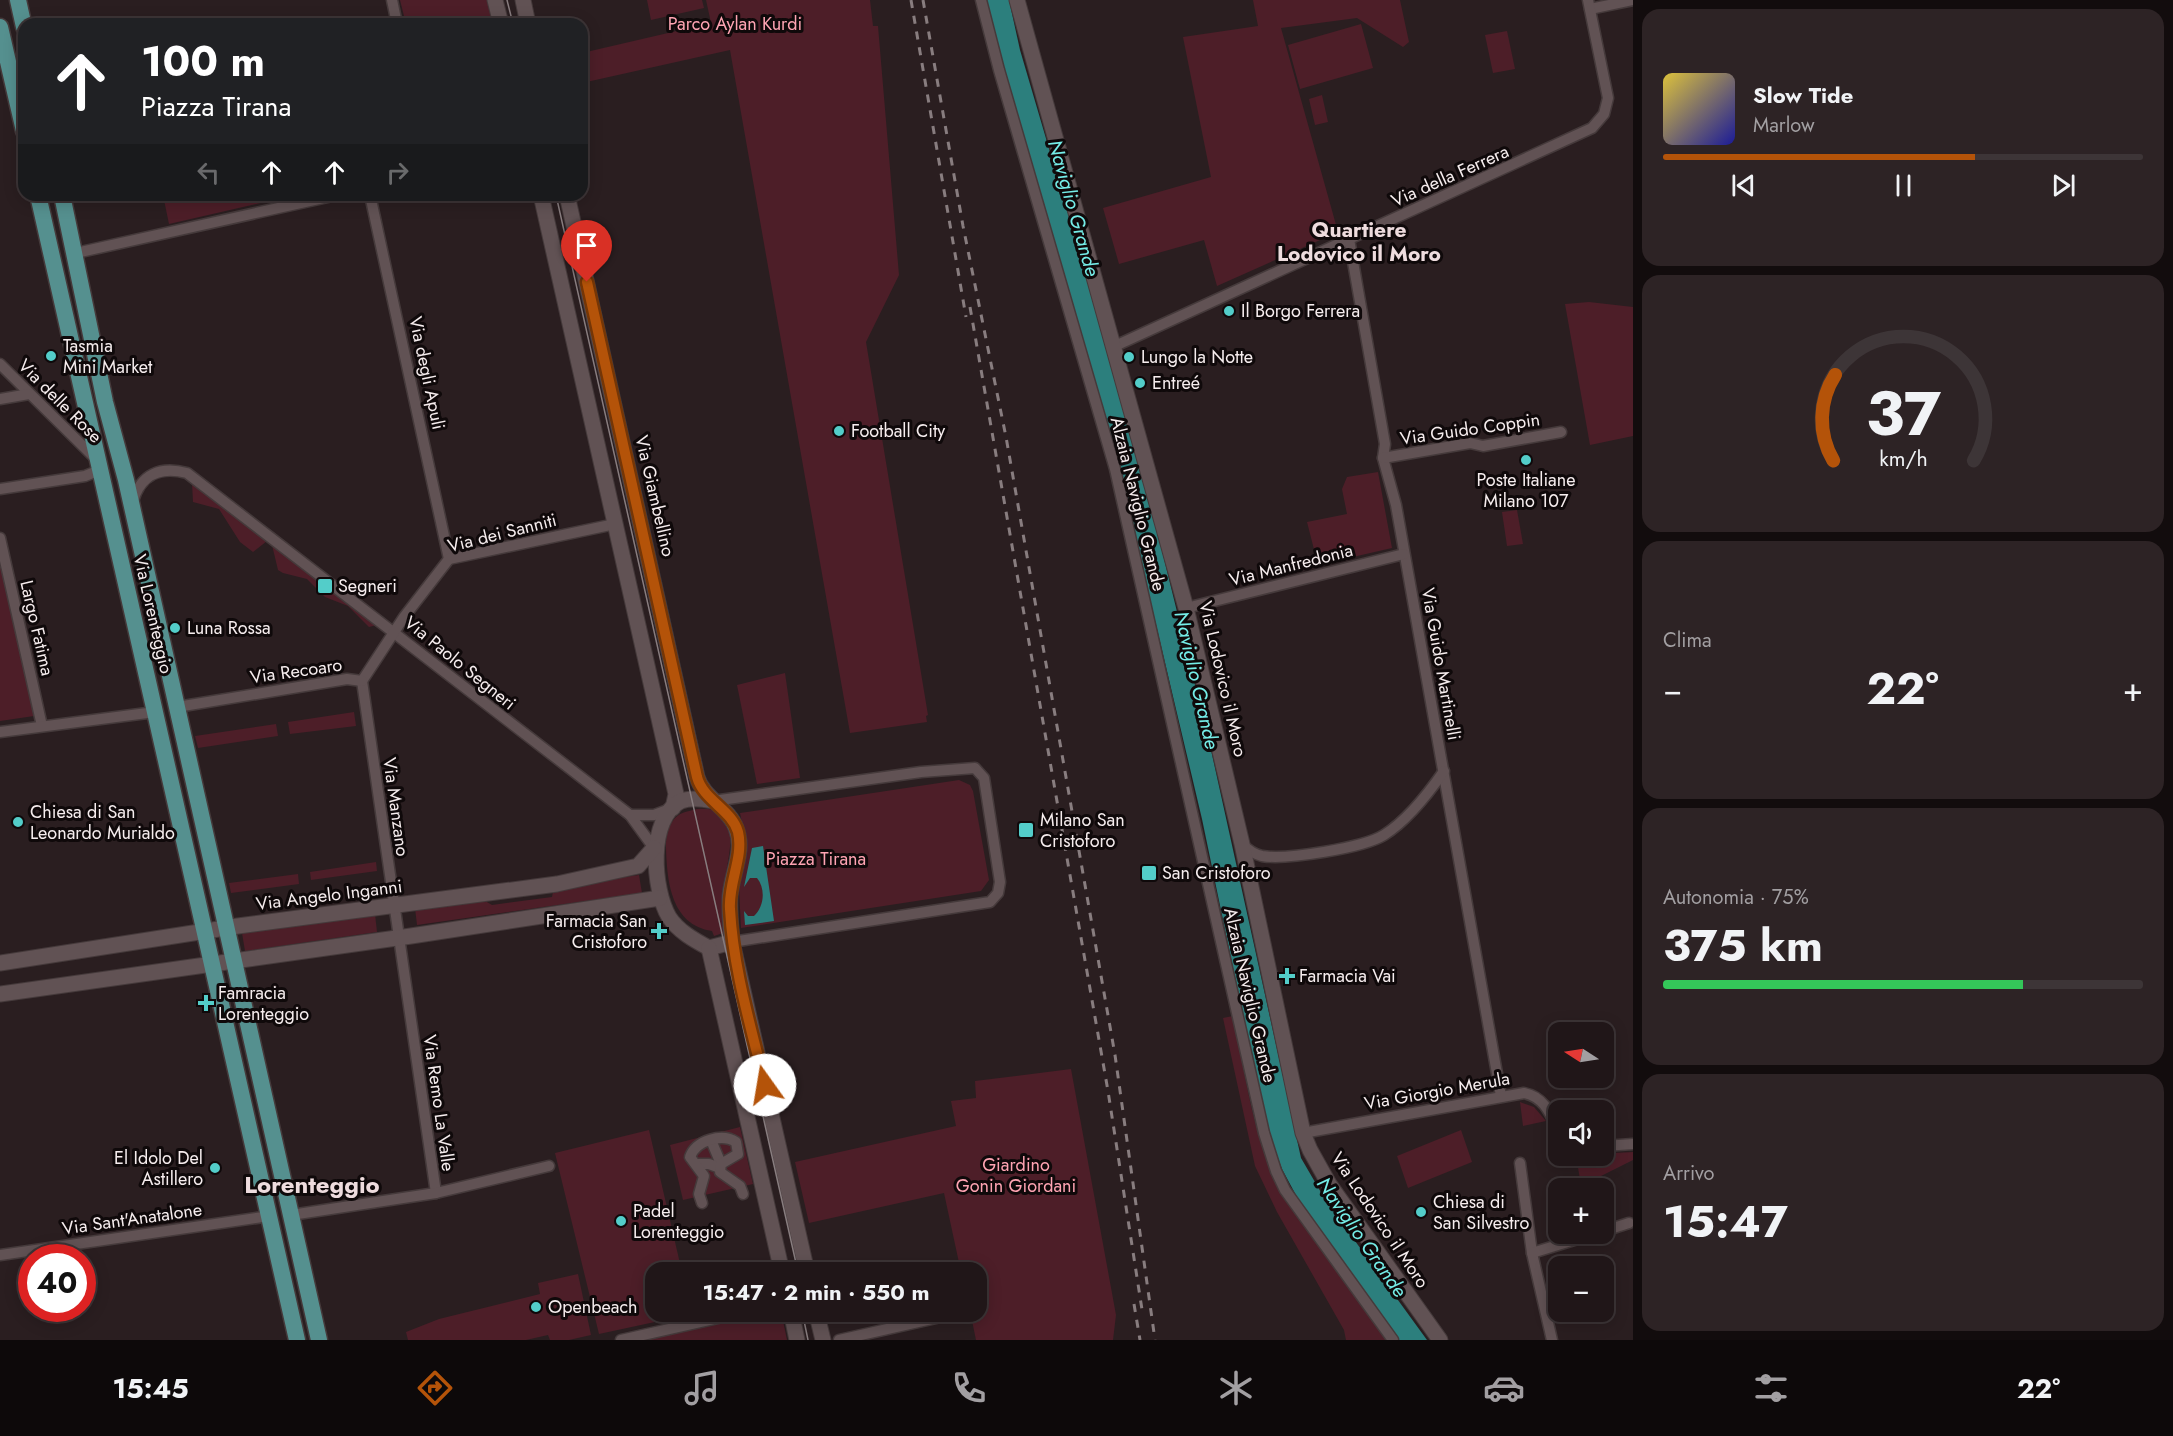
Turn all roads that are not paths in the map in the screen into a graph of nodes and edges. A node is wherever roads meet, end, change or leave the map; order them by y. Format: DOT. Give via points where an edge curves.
graph roads {
  1 [pos="18,0"];
  2 [pos="392,0"];
  3 [pos="495,0"];
  4 [pos="523,0"];
  5 [pos="981,0"];
  6 [pos="1017,0"];
  7 [pos="1633,0"];
  8 [pos="1589,4"];
  9 [pos="22,18"];
  10 [pos="396,18"];
  11 [pos="500,18"];
  12 [pos="527,18"];
  13 [pos="0,27"];
  14 [pos="18,106"];
  15 [pos="39,201"];
  16 [pos="63,201"];
  17 [pos="310,201"];
  18 [pos="371,201"];
  19 [pos="542,201"];
  20 [pos="568,201"];
  21 [pos="1348,239"];
  22 [pos="76,254"];
  23 [pos="52,258"];
  24 [pos="93,337"];
  25 [pos="72,341"];
  26 [pos="1115,346"];
  27 [pos="0,364"];
  28 [pos="29,394"];
  29 [pos="0,399"];
  30 [pos="1562,432"];
  31 [pos="1383,458"];
  32 [pos="99,466"];
  33 [pos="122,466"];
  34 [pos="0,489"];
  35 [pos="131,506"];
  36 [pos="615,524"];
  37 [pos="0,538"];
  38 [pos="1404,554"];
  39 [pos="449,559"];
  40 [pos="152,602"];
  41 [pos="131,607"];
  42 [pos="1186,608"];
  43 [pos="395,632"];
  44 [pos="362,681"];
  45 [pos="177,707"];
  46 [pos="155,711"];
  47 [pos="42,726"];
  48 [pos="0,732"];
  49 [pos="1444,771"];
  50 [pos="713,801"];
  51 [pos="200,808"];
  52 [pos="673,808"];
  53 [pos="177,814"];
  54 [pos="630,815"];
  55 [pos="654,848"];
  56 [pos="1247,854"];
  57 [pos="660,898"];
  58 [pos="394,906"];
  59 [pos="227,929"];
  60 [pos="204,933"];
  61 [pos="398,938"];
  62 [pos="732,942"];
  63 [pos="709,948"];
  64 [pos="234,961"];
  65 [pos="0,963"];
  66 [pos="213,963"];
  67 [pos="0,994"];
  68 [pos="251,1037"];
  69 [pos="231,1042"];
  70 [pos="1501,1096"];
  71 [pos="1548,1110"];
  72 [pos="1304,1133"];
  73 [pos="711,1140"];
  74 [pos="1633,1143"];
  75 [pos="1614,1145"];
  76 [pos="1521,1163"];
  77 [pos="697,1164"];
  78 [pos="549,1166"];
  79 [pos="720,1166"];
  80 [pos="436,1193"];
  81 [pos="742,1194"];
  82 [pos="702,1203"];
  83 [pos="291,1215"];
  84 [pos="270,1216"];
  85 [pos="1629,1223"];
  86 [pos="1614,1228"];
  87 [pos="1561,1244"];
  88 [pos="1532,1253"];
  89 [pos="0,1255"];
  90 [pos="780,1262"];
  91 [pos="805,1262"];
  92 [pos="700,1322"];
  93 [pos="793,1322"];
  94 [pos="819,1322"];
  95 [pos="918,1322"];
  96 [pos="297,1340"];
  97 [pos="319,1340"];
  98 [pos="621,1340"];
  99 [pos="797,1340"];
  100 [pos="823,1340"];
  101 [pos="839,1340"];
  102 [pos="1393,1340"];
  103 [pos="1440,1340"];
  104 [pos="1552,1340"];
  1 -- 9 [label="main road"];
  2 -- 10 [label="street"];
  3 -- 11 [label="street"];
  4 -- 12 [label="street"];
  5 -- 102 [label="street, Alzaia Naviglio Grande" via="1114,469 1276,1171 1285,1190"];
  6 -- 26 [label="street, Via Lodovico il Moro"];
  7 -- 8 [label="street"];
  8 -- 21 [label="street, Via della Ferrera" via="1608,98 1599,122 1584,134"];
  13 -- 14 [label="main road"];
  15 -- 23 [label="main road, Via Lorenteggio"];
  16 -- 22 [label="main road, Via Lorenteggio"];
  17 -- 22 [label="street"];
  18 -- 39 [label="street, Via degli Apuli"];
  19 -- 36 [label="street"];
  20 -- 50 [label="street, Via Giambellino" via="697,777"];
  21 -- 26 [label="street, Via della Ferrera"];
  21 -- 31 [label="street, Via Guido Martinelli" via="1385,444"];
  22 -- 23 [label="main road"];
  22 -- 24 [label="main road, Via Lorenteggio"];
  23 -- 25 [label="main road, Via Lorenteggio"];
  24 -- 25 [label="main road"];
  24 -- 33 [label="main road, Via Lorenteggio"];
  25 -- 32 [label="main road, Via Lorenteggio"];
  26 -- 42 [label="street, Via Lodovico il Moro"];
  27 -- 28 [label="street, Via delle Rose"];
  28 -- 29 [label="street"];
  28 -- 32 [label="street, Via delle Rose"];
  30 -- 31 [label="street, Via Guido Coppin"];
  31 -- 38 [label="street, Via Guido Martinelli"];
  32 -- 33 [label="main road"];
  32 -- 34 [label="street" via="85,476"];
  32 -- 41 [label="main road, Via Lorenteggio"];
  33 -- 35 [label="main road, Via Lorenteggio"];
  35 -- 40 [label="main road, Via Lorenteggio"];
  35 -- 43 [label="street, Via Paolo Segneri" via="137,487 147,477 163,470 187,473"];
  36 -- 39 [label="street, Via dei Sanniti"];
  36 -- 52 [label="street" via="676,794"];
  37 -- 47 [label="street, Largo Fatima"];
  38 -- 42 [label="street, Via Manfredonia"];
  38 -- 49 [label="street, Via Guido Martinelli"];
  39 -- 43 [label="street, Via dei Sanniti"];
  40 -- 41 [label="main road" via="142,601"];
  40 -- 45 [label="main road, Via Lorenteggio"];
  41 -- 46 [label="main road, Via Lorenteggio"];
  42 -- 56 [label="street, Via Lodovico il Moro"];
  43 -- 44 [label="street, Via Recoaro"];
  43 -- 54 [label="street, Via Paolo Segneri"];
  44 -- 45 [label="street, Via Recoaro" via="347,679"];
  44 -- 58 [label="street, Via Manzano"];
  45 -- 51 [label="main road, Via Lorenteggio"];
  46 -- 47 [label="street"];
  46 -- 53 [label="main road, Via Lorenteggio"];
  47 -- 48 [label="street"];
  49 -- 56 [label="street" via="1398,824 1369,842 1284,857"];
  49 -- 70 [label="street, Via Guido Martinelli"];
  50 -- 52 [label="street" via="688,799"];
  50 -- 62 [label="street" via="733,820 739,841 730,892"];
  50 -- 62 [label="street" via="975,768 984,778 1000,882 998,893 990,902"];
  51 -- 53 [label="main road"];
  51 -- 59 [label="main road, Via Lorenteggio"];
  52 -- 54 [label="street" via="654,815"];
  52 -- 55 [label="street"];
  53 -- 60 [label="main road, Via Lorenteggio"];
  54 -- 55 [label="street, Via Paolo Segneri"];
  55 -- 57 [label="street"];
  55 -- 58 [label="street, Via Angelo Inganni" via="638,866 598,876"];
  56 -- 72 [label="street, Via Lodovico il Moro"];
  57 -- 61 [label="street"];
  57 -- 63 [label="street" via="669,918"];
  58 -- 59 [label="street, Via Angelo Inganni"];
  58 -- 61 [label="street, Via Manzano"];
  59 -- 60 [label="street, Via Angelo Inganni"];
  59 -- 64 [label="main road, Via Lorenteggio"];
  60 -- 65 [label="street, Via Angelo Inganni"];
  60 -- 66 [label="main road, Via Lorenteggio"];
  61 -- 64 [label="street"];
  61 -- 80 [label="street, Via Remo La Valle"];
  62 -- 63 [label="street"];
  62 -- 91 [label="street"];
  63 -- 90 [label="street"];
  64 -- 66 [label="street"];
  64 -- 68 [label="main road, Via Lorenteggio"];
  66 -- 67 [label="street"];
  66 -- 69 [label="main road, Via Lorenteggio"];
  68 -- 69 [label="street"];
  68 -- 83 [label="main road, Via Lorenteggio"];
  69 -- 84 [label="main road, Via Lorenteggio"];
  70 -- 71 [label="street, Via Giorgio Merula" via="1536,1095"];
  70 -- 72 [label="street, Via Giorgio Merula"];
  72 -- 103 [label="street, Via Lodovico il Moro" via="1329,1184"];
  73 -- 77 [label="street" via="692,1151 691,1161"];
  73 -- 79 [label="street"];
  73 -- 79 [label="street" via="728,1138 738,1146 738,1154"];
  74 -- 75 [label="street"];
  76 -- 88 [label="street"];
  77 -- 79 [label="street"];
  77 -- 82 [label="street" via="704,1176 699,1194"];
  78 -- 80 [label="street, Via Remo La Valle"];
  79 -- 81 [label="street" via="721,1176 740,1186"];
  80 -- 83 [label="street"];
  83 -- 97 [label="main road, Via Lorenteggio"];
  84 -- 89 [label="street, Via Sant'Anatalone"];
  84 -- 96 [label="main road, Via Lorenteggio"];
  85 -- 86 [label="street"];
  87 -- 88 [label="street"];
  88 -- 104 [label="street"];
  92 -- 98 [label="street"];
  93 -- 99 [label="street"];
  94 -- 100 [label="street"];
  95 -- 101 [label="street"];
}
